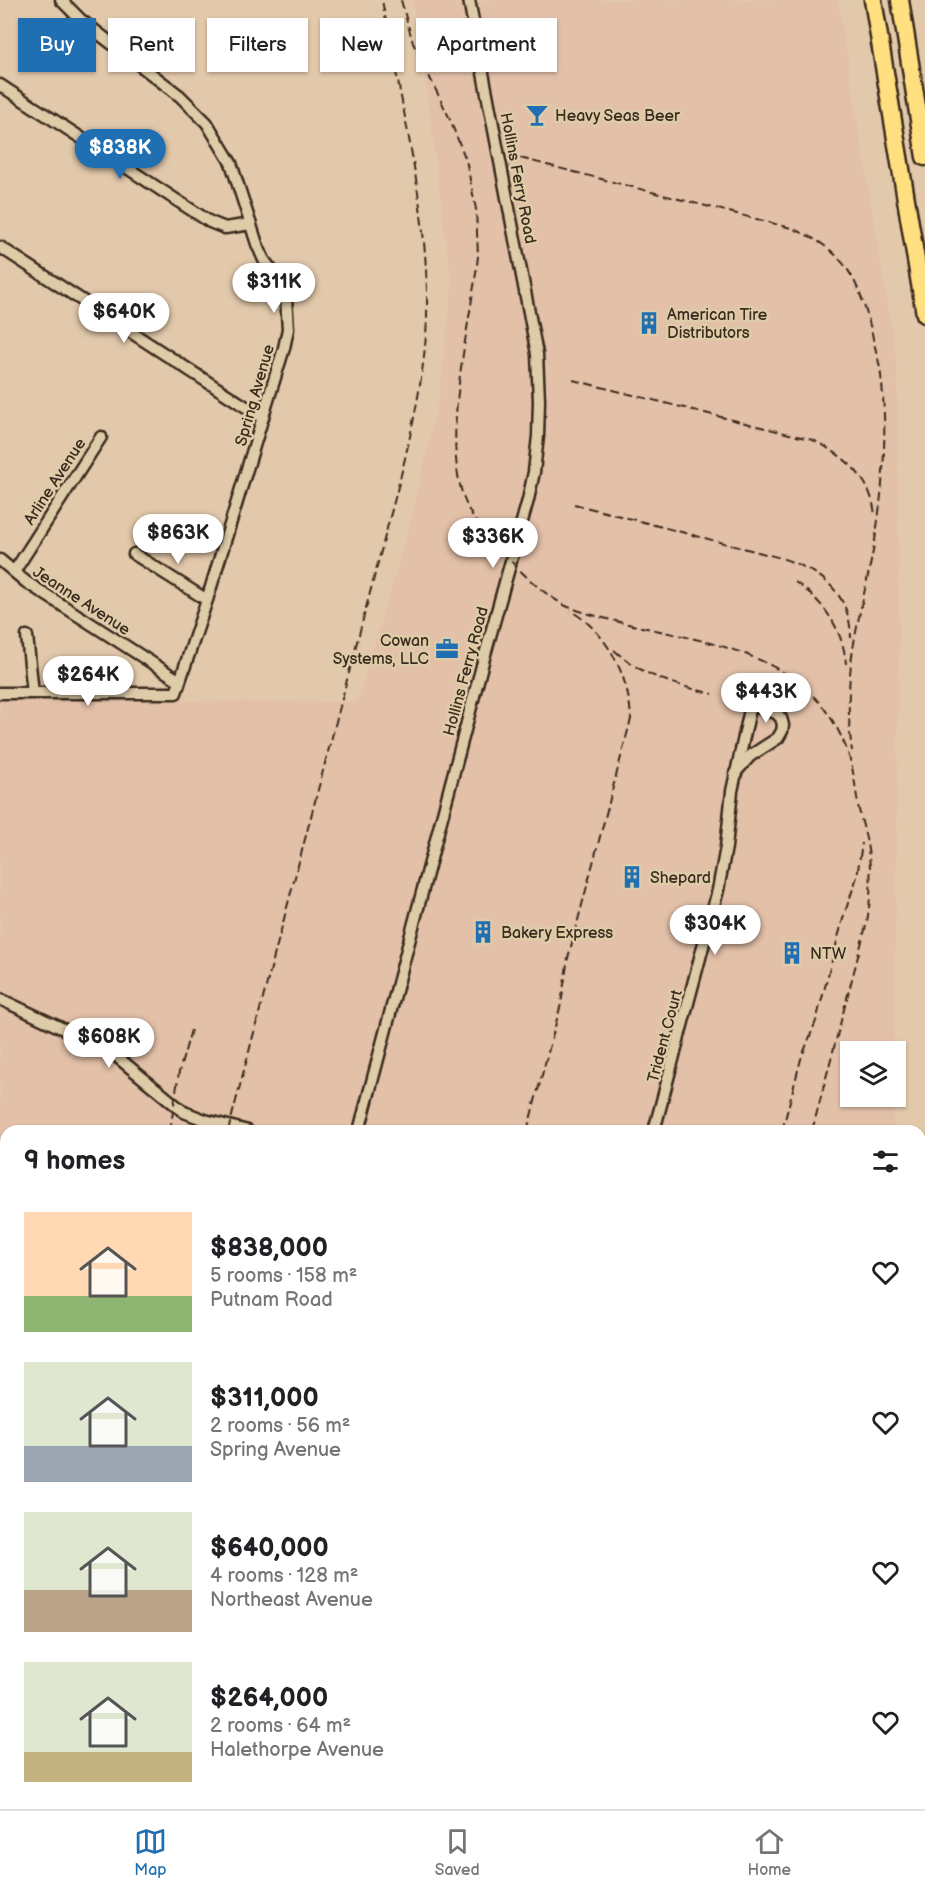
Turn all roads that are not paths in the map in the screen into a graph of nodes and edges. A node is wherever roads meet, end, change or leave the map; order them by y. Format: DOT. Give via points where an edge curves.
graph roads {
  1 [pos="62,0"];
  2 [pos="470,0"];
  3 [pos="873,0"];
  4 [pos="900,0"];
  5 [pos="0,85"];
  6 [pos="925,157"];
  7 [pos="251,224"];
  8 [pos="0,247"];
  9 [pos="925,314"];
  10 [pos="263,418"];
  11 [pos="101,437"];
  12 [pos="134,554"];
  13 [pos="0,560"];
  14 [pos="14,572"];
  15 [pos="207,600"];
  16 [pos="27,636"];
  17 [pos="180,681"];
  18 [pos="0,693"];
  19 [pos="33,693"];
  20 [pos="735,773"];
  21 [pos="0,999"];
  22 [pos="226,1125"];
  23 [pos="361,1125"];
  24 [pos="656,1125"];
  1 -- 7 [label="street, Spring Avenue" via="81,20 180,96 207,123 231,163"];
  2 -- 23 [label="street, Hollins Ferry Road" via="537,354 538,436 528,500"];
  3 -- 9 [label="highway"];
  4 -- 6 [label="highway"];
  5 -- 7 [label="street" via="210,222 225,228"];
  7 -- 10 [label="street, Spring Avenue" via="264,260 282,284 288,313 284,348"];
  8 -- 10 [label="street"];
  10 -- 15 [label="street, Spring Avenue"];
  11 -- 14 [label="street, Arline Avenue"];
  12 -- 15 [label="street"];
  13 -- 14 [label="street, Jeanne Avenue"];
  14 -- 17 [label="street, Jeanne Avenue"];
  15 -- 17 [label="street, Spring Avenue"];
  16 -- 19 [label="street"];
  17 -- 19 [label="street, Spring Avenue" via="176,693"];
  18 -- 19 [label="street"];
  20 -- 20 [label="street, Trident Court" via="751,705 776,713 783,725 778,738 750,756"];
  20 -- 24 [label="street, Trident Court" via="718,890"];
  21 -- 22 [label="street" via="98,1045 190,1115"];
}
